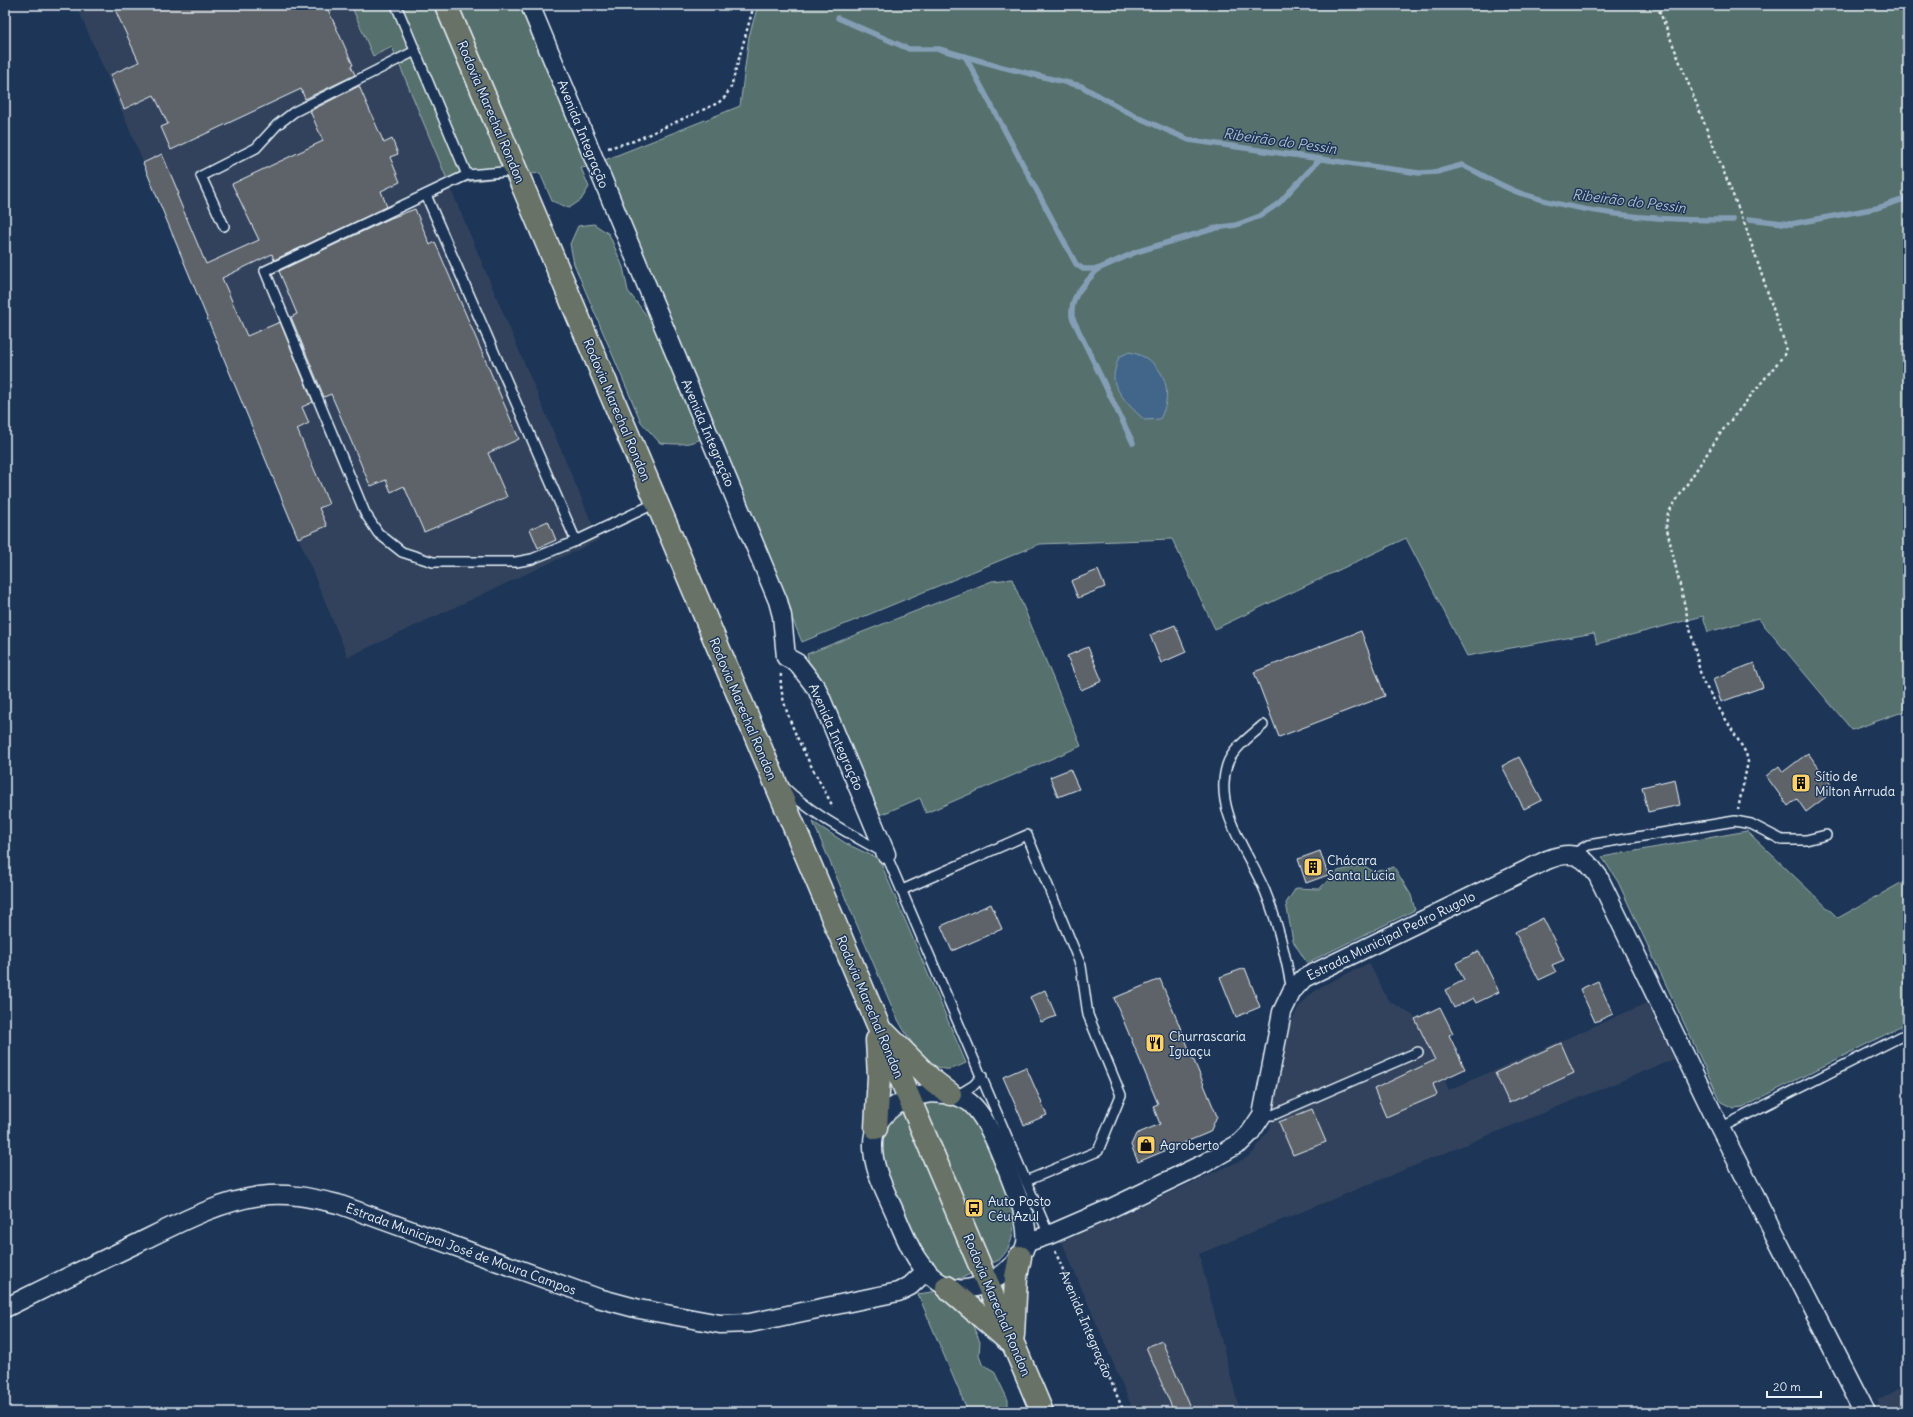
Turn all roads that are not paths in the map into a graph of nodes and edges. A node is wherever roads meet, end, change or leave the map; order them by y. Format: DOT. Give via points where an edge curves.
graph roads {
  1 [pos="396,5"];
  2 [pos="446,5"];
  3 [pos="530,5"];
  4 [pos="415,51"];
  5 [pos="516,171"];
  6 [pos="467,175"];
  7 [pos="426,195"];
  8 [pos="224,226"];
  9 [pos="656,503"];
  10 [pos="576,541"];
  11 [pos="1263,724"];
  12 [pos="770,773"];
  13 [pos="1826,835"];
  14 [pos="886,854"];
  15 [pos="1573,854"];
  16 [pos="902,890"];
  17 [pos="1292,991"];
  18 [pos="876,1022"];
  19 [pos="1908,1033"];
  20 [pos="1418,1052"];
  21 [pos="982,1076"];
  22 [pos="953,1095"];
  23 [pos="908,1098"];
  24 [pos="1262,1115"];
  25 [pos="876,1128"];
  26 [pos="1720,1128"];
  27 [pos="1026,1181"];
  28 [pos="1049,1235"];
  29 [pos="1024,1249"];
  30 [pos="927,1270"];
  31 [pos="988,1283"];
  32 [pos="947,1287"];
  33 [pos="5,1308"];
  34 [pos="1013,1344"];
  35 [pos="1042,1412"];
  36 [pos="1866,1412"];
  1 -- 4 [label="lane"];
  2 -- 5 [label="main road, Rodovia Marechal Rondon"];
  3 -- 14 [label="street, Avenida Integração" via="778,601 786,657 797,662 817,689"];
  4 -- 6 [label="lane"];
  4 -- 8 [label="lane" via="294,112 277,125 256,148 201,176"];
  5 -- 6 [label="lane"];
  5 -- 9 [label="main road, Rodovia Marechal Rondon"];
  6 -- 7 [label="lane"];
  7 -- 10 [label="lane"];
  7 -- 10 [label="lane" via="265,271 365,513 378,533 402,552 434,562 516,562 532,559"];
  9 -- 10 [label="lane"];
  9 -- 12 [label="main road, Rodovia Marechal Rondon"];
  11 -- 17 [label="lane" via="1235,751 1227,764 1223,783 1225,804 1264,890 1287,963"];
  12 -- 14 [label="lane" via="803,804"];
  12 -- 18 [label="main road, Rodovia Marechal Rondon"];
  13 -- 15 [label="lane" via="1806,840 1782,840 1751,824 1735,821 1588,845"];
  14 -- 16 [label="lane"];
  15 -- 17 [label="street, Estrada Municipal Pedro Rugolo" via="1559,855 1547,860 1424,919 1304,978"];
  15 -- 26 [label="street" via="1592,866 1598,876"];
  16 -- 21 [label="lane"];
  16 -- 27 [label="lane" via="1027,835 1081,966 1088,1015 1121,1095 1098,1151"];
  17 -- 24 [label="street, Estrada Municipal Pedro Rugolo" via="1282,1012"];
  18 -- 22 [label="main road" via="897,1046"];
  18 -- 23 [label="main road, Rodovia Marechal Rondon"];
  18 -- 25 [label="main road" via="880,1076"];
  19 -- 26 [label="lane"];
  20 -- 24 [label="lane" via="1273,1114"];
  21 -- 22 [label="lane" via="974,1084"];
  21 -- 27 [label="lane"];
  22 -- 23 [label="street" via="931,1093"];
  22 -- 29 [label="street" via="969,1103 986,1122 1022,1208"];
  23 -- 25 [label="street" via="884,1115"];
  23 -- 31 [label="main road, Rodovia Marechal Rondon"];
  24 -- 28 [label="street, Estrada Municipal Pedro Rugolo" via="1250,1133 1226,1151 1116,1206"];
  25 -- 30 [label="street" via="872,1144 879,1176 908,1245"];
  26 -- 36 [label="street"];
  27 -- 28 [label="lane"];
  28 -- 29 [label="street, Estrada Municipal Pedro Rugolo"];
  29 -- 31 [label="street" via="1000,1277"];
  29 -- 34 [label="main road" via="1016,1277 1012,1316"];
  30 -- 32 [label="street"];
  30 -- 33 [label="street, Estrada Municipal José de Moura Campos" via="910,1286 898,1292 750,1323 720,1324 598,1298 338,1204 306,1196 284,1195 260,1196 188,1219"];
  31 -- 32 [label="street" via="974,1287"];
  31 -- 34 [label="main road, Rodovia Marechal Rondon"];
  32 -- 34 [label="main road"];
  34 -- 35 [label="main road, Rodovia Marechal Rondon"];
}
